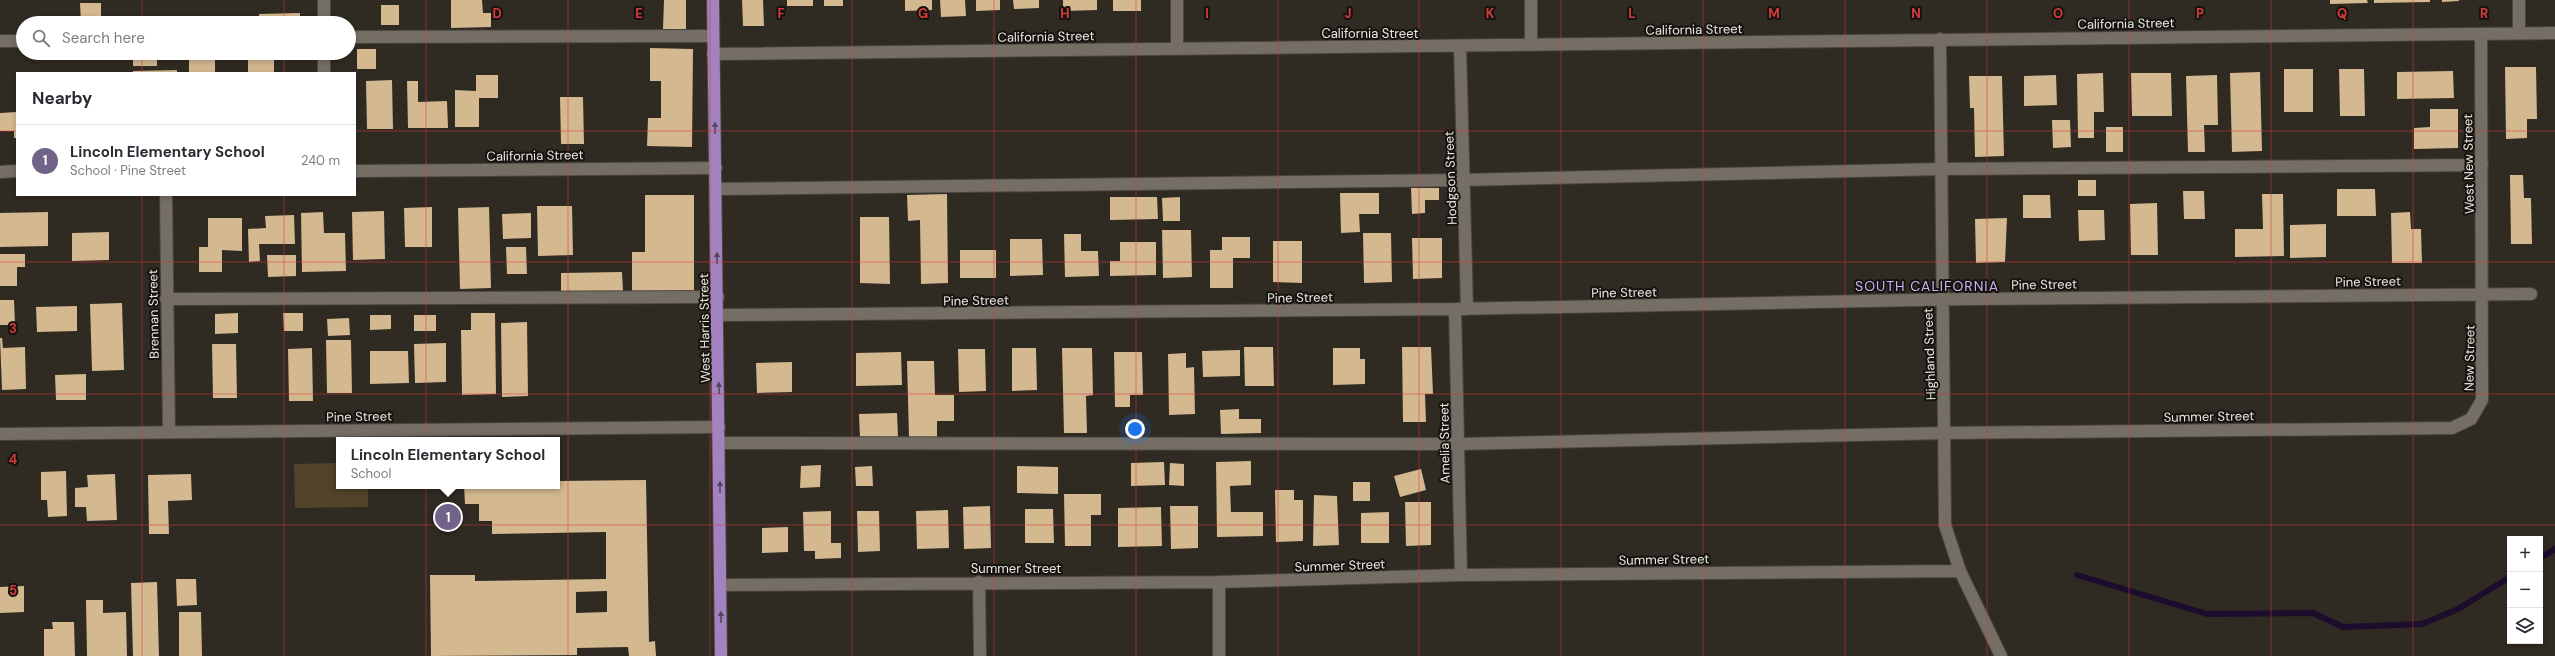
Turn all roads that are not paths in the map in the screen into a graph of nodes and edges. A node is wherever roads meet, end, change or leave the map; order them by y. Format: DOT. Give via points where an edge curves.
graph roads {
  1 [pos="324,0"];
  2 [pos="713,0"];
  3 [pos="1177,0"];
  4 [pos="1531,0"];
  5 [pos="2519,0"];
  6 [pos="324,16"];
  7 [pos="2519,33"];
  8 [pos="2555,33"];
  9 [pos="2481,34"];
  10 [pos="713,36"];
  11 [pos="356,37"];
  12 [pos="1940,39"];
  13 [pos="0,41"];
  14 [pos="16,41"];
  15 [pos="1531,45"];
  16 [pos="1460,46"];
  17 [pos="1177,48"];
  18 [pos="713,54"];
  19 [pos="324,60"];
  20 [pos="324,72"];
  21 [pos="2482,166"];
  22 [pos="716,168"];
  23 [pos="1940,169"];
  24 [pos="356,171"];
  25 [pos="0,172"];
  26 [pos="16,172"];
  27 [pos="1463,180"];
  28 [pos="716,189"];
  29 [pos="166,196"];
  30 [pos="2484,294"];
  31 [pos="2531,294"];
  32 [pos="718,297"];
  33 [pos="166,299"];
  34 [pos="1942,300"];
  35 [pos="1461,309"];
  36 [pos="718,315"];
  37 [pos="2471,419"];
  38 [pos="719,427"];
  39 [pos="169,432"];
  40 [pos="1945,433"];
  41 [pos="0,434"];
  42 [pos="719,443"];
  43 [pos="1458,444"];
  44 [pos="1960,571"];
  45 [pos="1461,575"];
  46 [pos="979,582"];
  47 [pos="1219,582"];
  48 [pos="720,585"];
  49 [pos="721,656"];
  50 [pos="980,656"];
  51 [pos="1219,656"];
  52 [pos="2002,656"];
  1 -- 6 [label="street"];
  2 -- 10 [label="main road, West Harris Street"];
  3 -- 17 [label="street"];
  4 -- 15 [label="street"];
  5 -- 7 [label="street"];
  7 -- 8 [label="street, California Street"];
  7 -- 9 [label="street, California Street"];
  9 -- 12 [label="street, California Street"];
  9 -- 21 [label="street, West New Street"];
  10 -- 11 [label="street"];
  10 -- 18 [label="main road, West Harris Street"];
  12 -- 15 [label="street, California Street"];
  12 -- 23 [label="street, Highland Street"];
  13 -- 14 [label="street"];
  15 -- 16 [label="street, California Street"];
  16 -- 17 [label="street, California Street"];
  16 -- 27 [label="street, Hodgson Street"];
  17 -- 18 [label="street, California Street"];
  22 -- 18 [label="main road, West Harris Street, one-way"];
  19 -- 20 [label="street"];
  21 -- 23 [label="street"];
  21 -- 30 [label="street, West New Street"];
  22 -- 24 [label="street, California Street"];
  22 -- 28 [label="main road, West Harris Street"];
  23 -- 27 [label="street"];
  23 -- 34 [label="street, Highland Street"];
  25 -- 26 [label="street"];
  27 -- 28 [label="street"];
  27 -- 35 [label="street, Hodgson Street"];
  32 -- 28 [label="main road, West Harris Street, one-way"];
  29 -- 33 [label="street, Brennan Street"];
  30 -- 31 [label="street, Pine Street"];
  30 -- 34 [label="street, Pine Street"];
  30 -- 37 [label="street, New Street" via="2482,400"];
  32 -- 33 [label="street"];
  32 -- 36 [label="main road, West Harris Street"];
  33 -- 39 [label="street, Brennan Street"];
  34 -- 35 [label="street, Pine Street"];
  34 -- 40 [label="street, Highland Street"];
  35 -- 36 [label="street, Pine Street"];
  35 -- 43 [label="street, Amelia Street"];
  38 -- 36 [label="main road, West Harris Street, one-way"];
  37 -- 40 [label="street, Summer Street" via="2452,428"];
  38 -- 39 [label="street, Pine Street"];
  38 -- 42 [label="main road, West Harris Street"];
  39 -- 41 [label="street, Pine Street"];
  40 -- 43 [label="street, Summer Street"];
  40 -- 44 [label="street, Highland Street" via="1945,525"];
  42 -- 43 [label="street, Summer Street"];
  48 -- 42 [label="main road, West Harris Street, one-way"];
  43 -- 45 [label="street, Amelia Street"];
  44 -- 45 [label="street, Summer Street"];
  44 -- 52 [label="street, Highland Street"];
  45 -- 47 [label="street, Summer Street"];
  46 -- 47 [label="street, Summer Street"];
  46 -- 48 [label="street, Summer Street"];
  46 -- 50 [label="street"];
  47 -- 51 [label="street"];
  49 -- 48 [label="main road, West Harris Street, one-way"];
}
